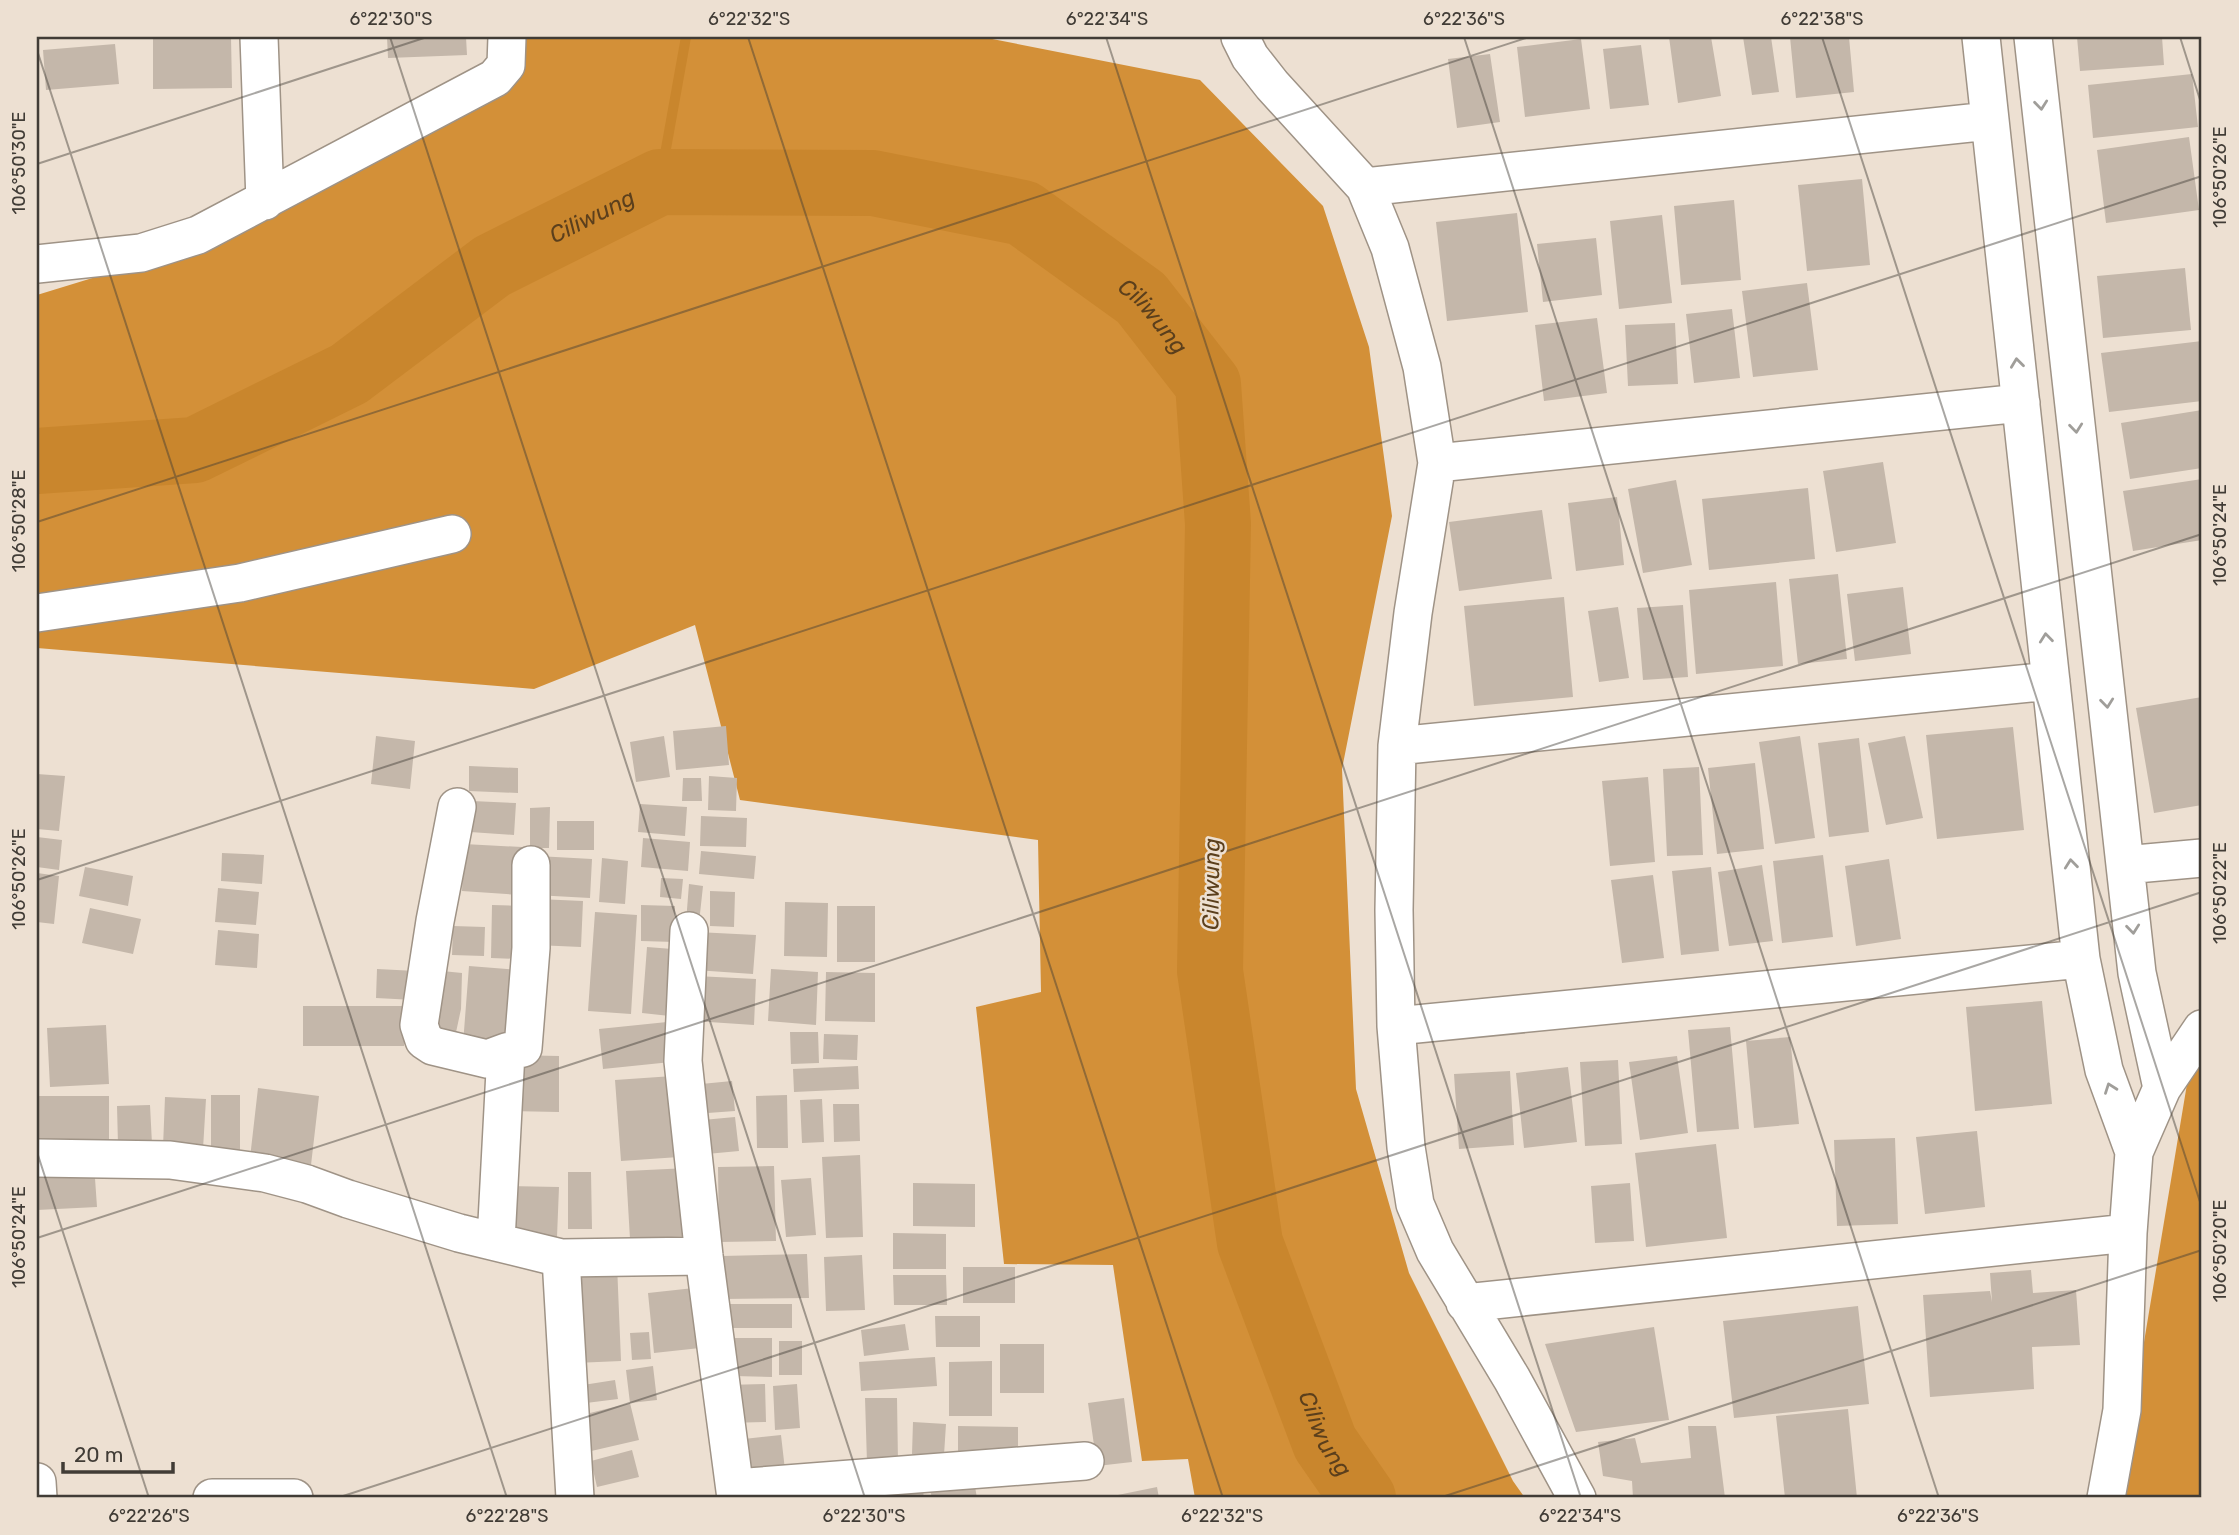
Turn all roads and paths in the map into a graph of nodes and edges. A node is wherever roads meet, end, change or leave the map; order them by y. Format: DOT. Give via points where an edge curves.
graph roads {
  1 [pos="259,37"];
  2 [pos="507,37"];
  3 [pos="1240,37"];
  4 [pos="1981,37"];
  5 [pos="2033,37"];
  6 [pos="1989,121"];
  7 [pos="1366,187"];
  8 [pos="265,201"];
  9 [pos="37,264"];
  10 [pos="2021,403"];
  11 [pos="1437,463"];
  12 [pos="452,534"];
  13 [pos="37,613"];
  14 [pos="2051,681"];
  15 [pos="1397,746"];
  16 [pos="457,807"];
  17 [pos="2202,858"];
  18 [pos="531,865"];
  19 [pos="2125,865"];
  20 [pos="689,931"];
  21 [pos="2081,960"];
  22 [pos="1396,1026"];
  23 [pos="2202,1029"];
  24 [pos="506,1052"];
  25 [pos="2162,1088"];
  26 [pos="2134,1152"];
  27 [pos="37,1157"];
  28 [pos="2128,1233"];
  29 [pos="496,1241"];
  30 [pos="704,1256"];
  31 [pos="561,1258"];
  32 [pos="1465,1303"];
  33 [pos="1086,1461"];
  34 [pos="37,1482"];
  35 [pos="736,1493"];
  36 [pos="38,1498"];
  37 [pos="212,1498"];
  38 [pos="294,1498"];
  39 [pos="575,1498"];
  40 [pos="1577,1498"];
  41 [pos="2106,1498"];
  1 -- 8 [label="street"];
  2 -- 8 [label="street" via="506,65 495,78"];
  3 -- 7 [label="street" via="1272,85"];
  4 -- 6 [label="street"];
  5 -- 19 [label="street, one-way"];
  6 -- 7 [label="street"];
  10 -- 6 [label="street, one-way"];
  7 -- 11 [label="street" via="1390,248 1422,367"];
  8 -- 9 [label="street" via="198,235 141,253"];
  10 -- 11 [label="street"];
  14 -- 10 [label="street, one-way"];
  11 -- 15 [label="street"];
  12 -- 13 [label="street" via="240,583"];
  14 -- 15 [label="street"];
  21 -- 14 [label="street, one-way"];
  15 -- 22 [label="street"];
  16 -- 24 [label="street" via="419,1025 424,1040 433,1046 487,1059"];
  17 -- 19 [label="street"];
  18 -- 24 [label="street" via="531,948 523,1048"];
  19 -- 25 [label="street, one-way" via="2137,973"];
  20 -- 30 [label="street" via="683,1061"];
  21 -- 22 [label="street"];
  26 -- 21 [label="street, one-way" via="2104,1070"];
  22 -- 32 [label="street" via="1415,1204"];
  23 -- 25 [label="street"];
  24 -- 29 [label="street"];
  25 -- 26 [label="street"];
  26 -- 28 [label="street"];
  27 -- 29 [label="street" via="170,1160 265,1173"];
  28 -- 32 [label="street"];
  28 -- 41 [label="street" via="2122,1410"];
  29 -- 31 [label="street"];
  30 -- 31 [label="street"];
  30 -- 35 [label="street"];
  31 -- 39 [label="street"];
  32 -- 40 [label="street"];
  33 -- 35 [label="street"];
  34 -- 36 [label="street"];
  37 -- 38 [label="street"];
}
